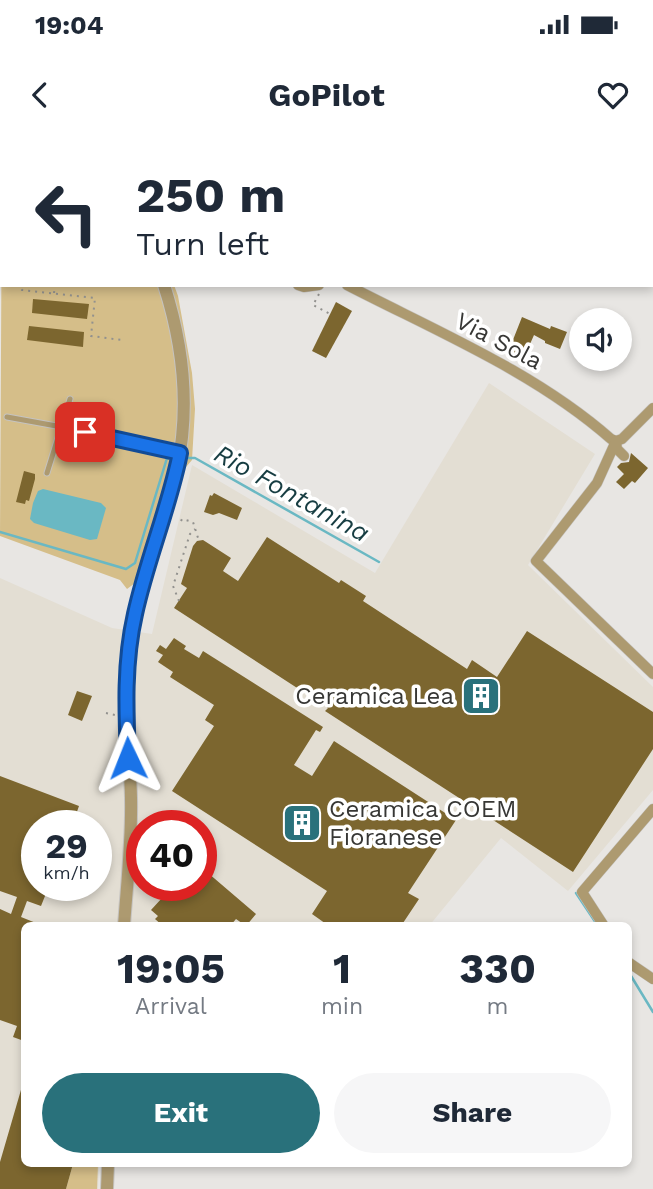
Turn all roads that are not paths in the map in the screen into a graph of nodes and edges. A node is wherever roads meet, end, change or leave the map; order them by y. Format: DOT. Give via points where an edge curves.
graph roads {
  1 [pos="164,287"];
  2 [pos="351,287"];
  3 [pos="71,399"];
  4 [pos="653,408"];
  5 [pos="7,417"];
  6 [pos="62,427"];
  7 [pos="616,441"];
  8 [pos="180,453"];
  9 [pos="624,456"];
  10 [pos="47,473"];
  11 [pos="653,674"];
  12 [pos="653,809"];
  13 [pos="124,922"];
  14 [pos="601,922"];
  15 [pos="632,965"];
  16 [pos="653,979"];
  17 [pos="108,1167"];
  18 [pos="107,1189"];
  1 -- 8 [label="street" via="183,373"];
  2 -- 7 [label="street, Via Sola" via="538,386"];
  3 -- 6 [label="lane"];
  4 -- 7 [label="street"];
  5 -- 6 [label="lane"];
  6 -- 8 [label="lane"];
  6 -- 10 [label="lane"];
  7 -- 9 [label="street"];
  7 -- 11 [label="street" via="597,483 536,561"];
  8 -- 13 [label="street" via="135,614 127,667 131,829"];
  12 -- 14 [label="street" via="582,892"];
  15 -- 16 [label="street"];
  17 -- 18 [label="street"];
}
